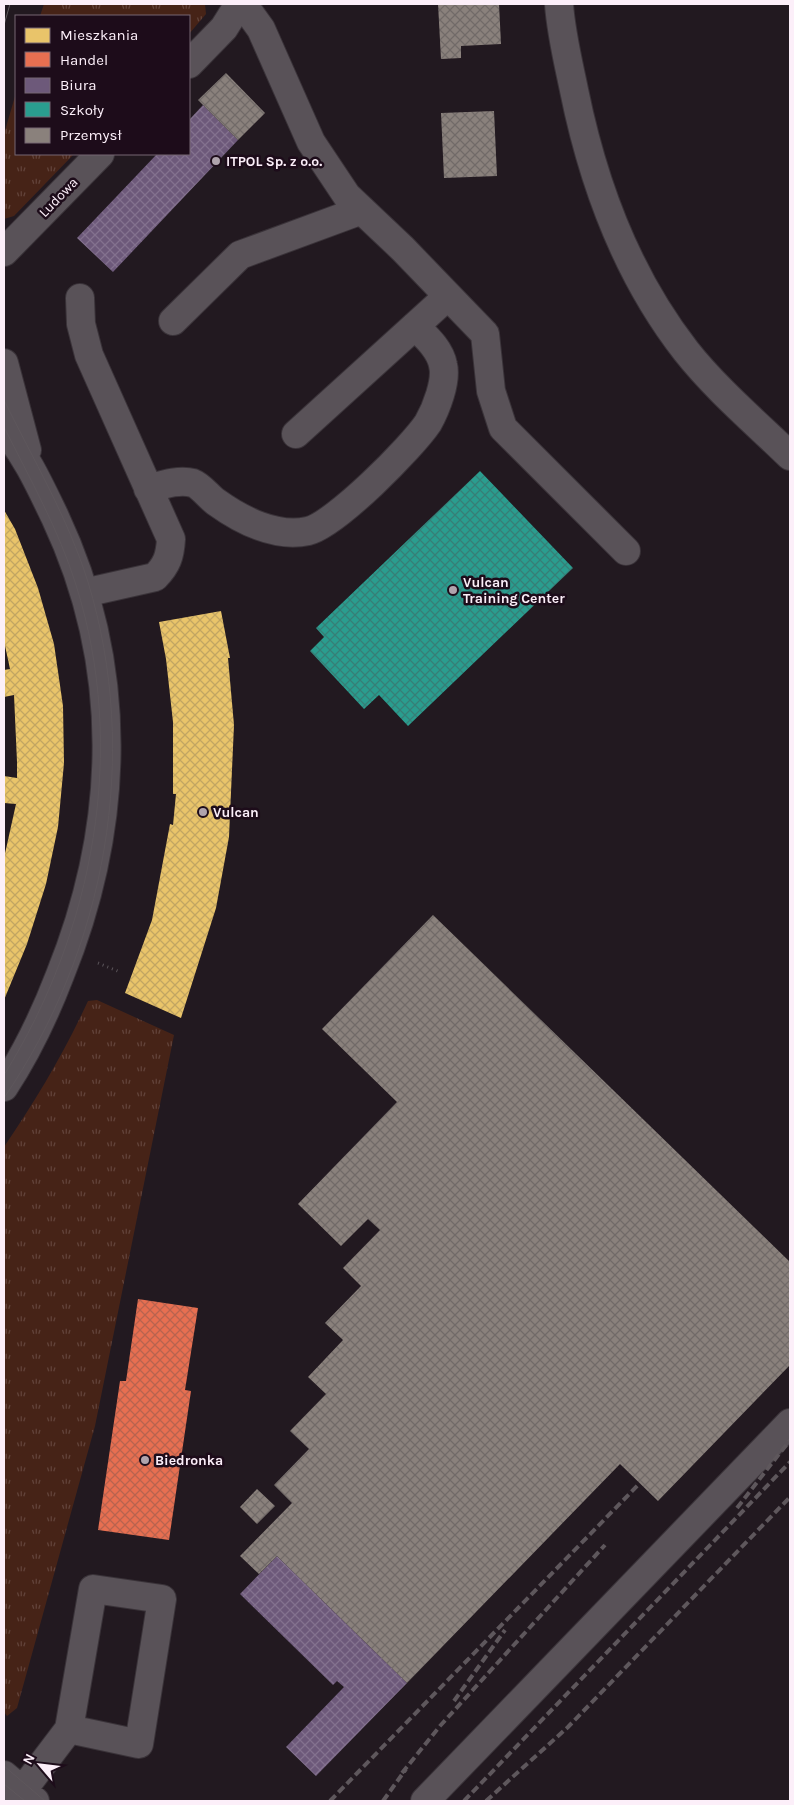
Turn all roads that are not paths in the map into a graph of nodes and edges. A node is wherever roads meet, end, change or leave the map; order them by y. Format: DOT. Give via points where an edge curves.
graph roads {
  1 [pos="239,4"];
  2 [pos="243,4"];
  3 [pos="559,4"];
  4 [pos="190,63"];
  5 [pos="99,155"];
  6 [pos="362,210"];
  7 [pos="10,246"];
  8 [pos="4,268"];
  9 [pos="448,296"];
  10 [pos="80,298"];
  11 [pos="172,322"];
  12 [pos="414,326"];
  13 [pos="4,364"];
  14 [pos="4,429"];
  15 [pos="296,434"];
  16 [pos="790,456"];
  17 [pos="34,473"];
  18 [pos="148,489"];
  19 [pos="626,551"];
  20 [pos="84,593"];
  21 [pos="4,1087"];
  22 [pos="790,1423"];
  23 [pos="69,1729"];
  24 [pos="19,1792"];
  25 [pos="424,1801"];
  1 -- 4 [label="street" via="224,28"];
  2 -- 6 [label="street" via="261,29 312,142 346,196"];
  3 -- 16 [label="street" via="584,142 608,216 640,284 687,352"];
  5 -- 7 [label="street, Ludowa"];
  6 -- 9 [label="street"];
  6 -- 11 [label="street" via="240,255"];
  7 -- 8 [label="street, Ludowa"];
  9 -- 12 [label="street"];
  9 -- 19 [label="street" via="485,334 491,391 503,428"];
  10 -- 18 [label="street" via="81,324 89,354"];
  12 -- 15 [label="street"];
  12 -- 18 [label="street" via="433,344 444,365 441,394 428,423 376,481 334,516 308,531 277,531 248,522 194,483 173,482"];
  13 -- 17 [label="street"];
  14 -- 17 [label="street"];
  17 -- 20 [label="street" via="66,542"];
  18 -- 20 [label="street" via="171,539 170,556 163,569 155,577"];
  20 -- 21 [label="street" via="101,669 107,723 107,784 102,826 92,878 65,964 34,1034"];
  22 -- 25 [label="street"];
  23 -- 23 [label="street" via="138,1744 162,1599 93,1589"];
  23 -- 24 [label="street"];
}
